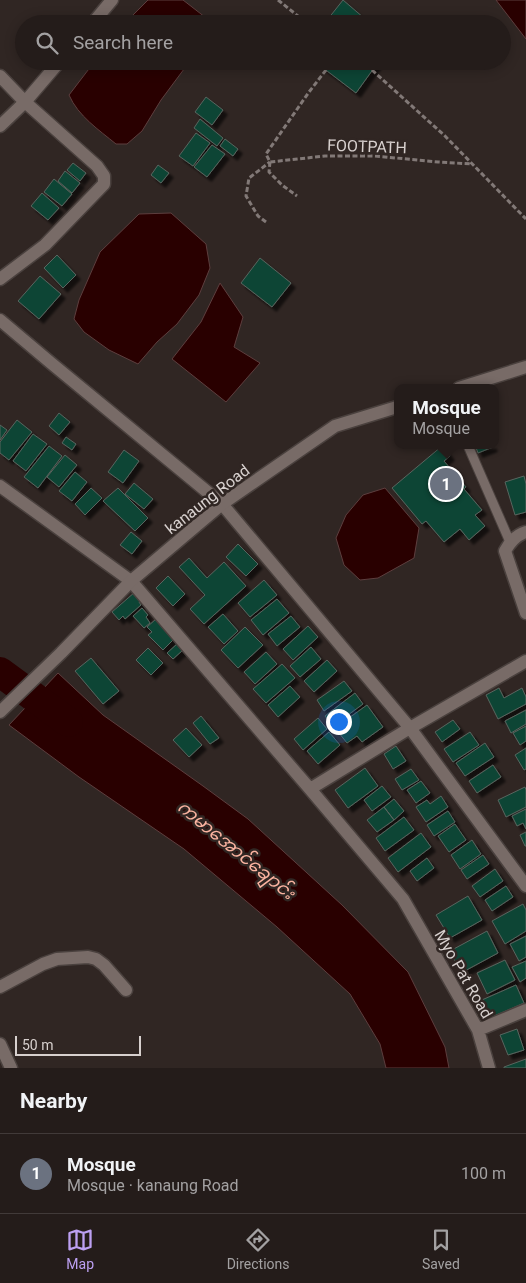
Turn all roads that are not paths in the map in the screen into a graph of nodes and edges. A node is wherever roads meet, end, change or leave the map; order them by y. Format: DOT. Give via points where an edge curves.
graph roads {
  1 [pos="112,0"];
  2 [pos="100,15"];
  3 [pos="52,70"];
  4 [pos="0,76"];
  5 [pos="25,102"];
  6 [pos="0,126"];
  7 [pos="0,279"];
  8 [pos="0,320"];
  9 [pos="526,367"];
  10 [pos="472,384"];
  11 [pos="394,408"];
  12 [pos="469,449"];
  13 [pos="0,486"];
  14 [pos="222,504"];
  15 [pos="526,532"];
  16 [pos="510,542"];
  17 [pos="131,581"];
  18 [pos="526,613"];
  19 [pos="526,661"];
  20 [pos="0,712"];
  21 [pos="410,728"];
  22 [pos="310,789"];
  23 [pos="526,886"];
  24 [pos="0,987"];
  25 [pos="126,990"];
  26 [pos="526,1010"];
  27 [pos="478,1030"];
  28 [pos="0,1044"];
  29 [pos="11,1068"];
  30 [pos="489,1068"];
  1 -- 2 [label="street"];
  3 -- 5 [label="street"];
  4 -- 5 [label="street"];
  5 -- 6 [label="street"];
  5 -- 7 [label="street" via="97,166 104,176 104,184 45,245"];
  8 -- 14 [label="street"];
  9 -- 10 [label="street"];
  11 -- 14 [label="street, kanaung Road" via="335,426"];
  12 -- 16 [label="lane"];
  13 -- 17 [label="street, Myo Pat Road"];
  14 -- 17 [label="street, kanaung Road"];
  14 -- 21 [label="street"];
  15 -- 16 [label="street"];
  16 -- 18 [label="street" via="506,551"];
  17 -- 20 [label="street, kanaung Road"];
  17 -- 22 [label="street, Myo Pat Road"];
  19 -- 21 [label="street"];
  21 -- 22 [label="street"];
  21 -- 23 [label="street"];
  22 -- 27 [label="street, Myo Pat Road" via="403,899"];
  24 -- 25 [label="street" via="57,959 88,957 104,965"];
  26 -- 27 [label="street"];
  27 -- 30 [label="street, Myo Pat Road"];
  28 -- 29 [label="street"];
}
